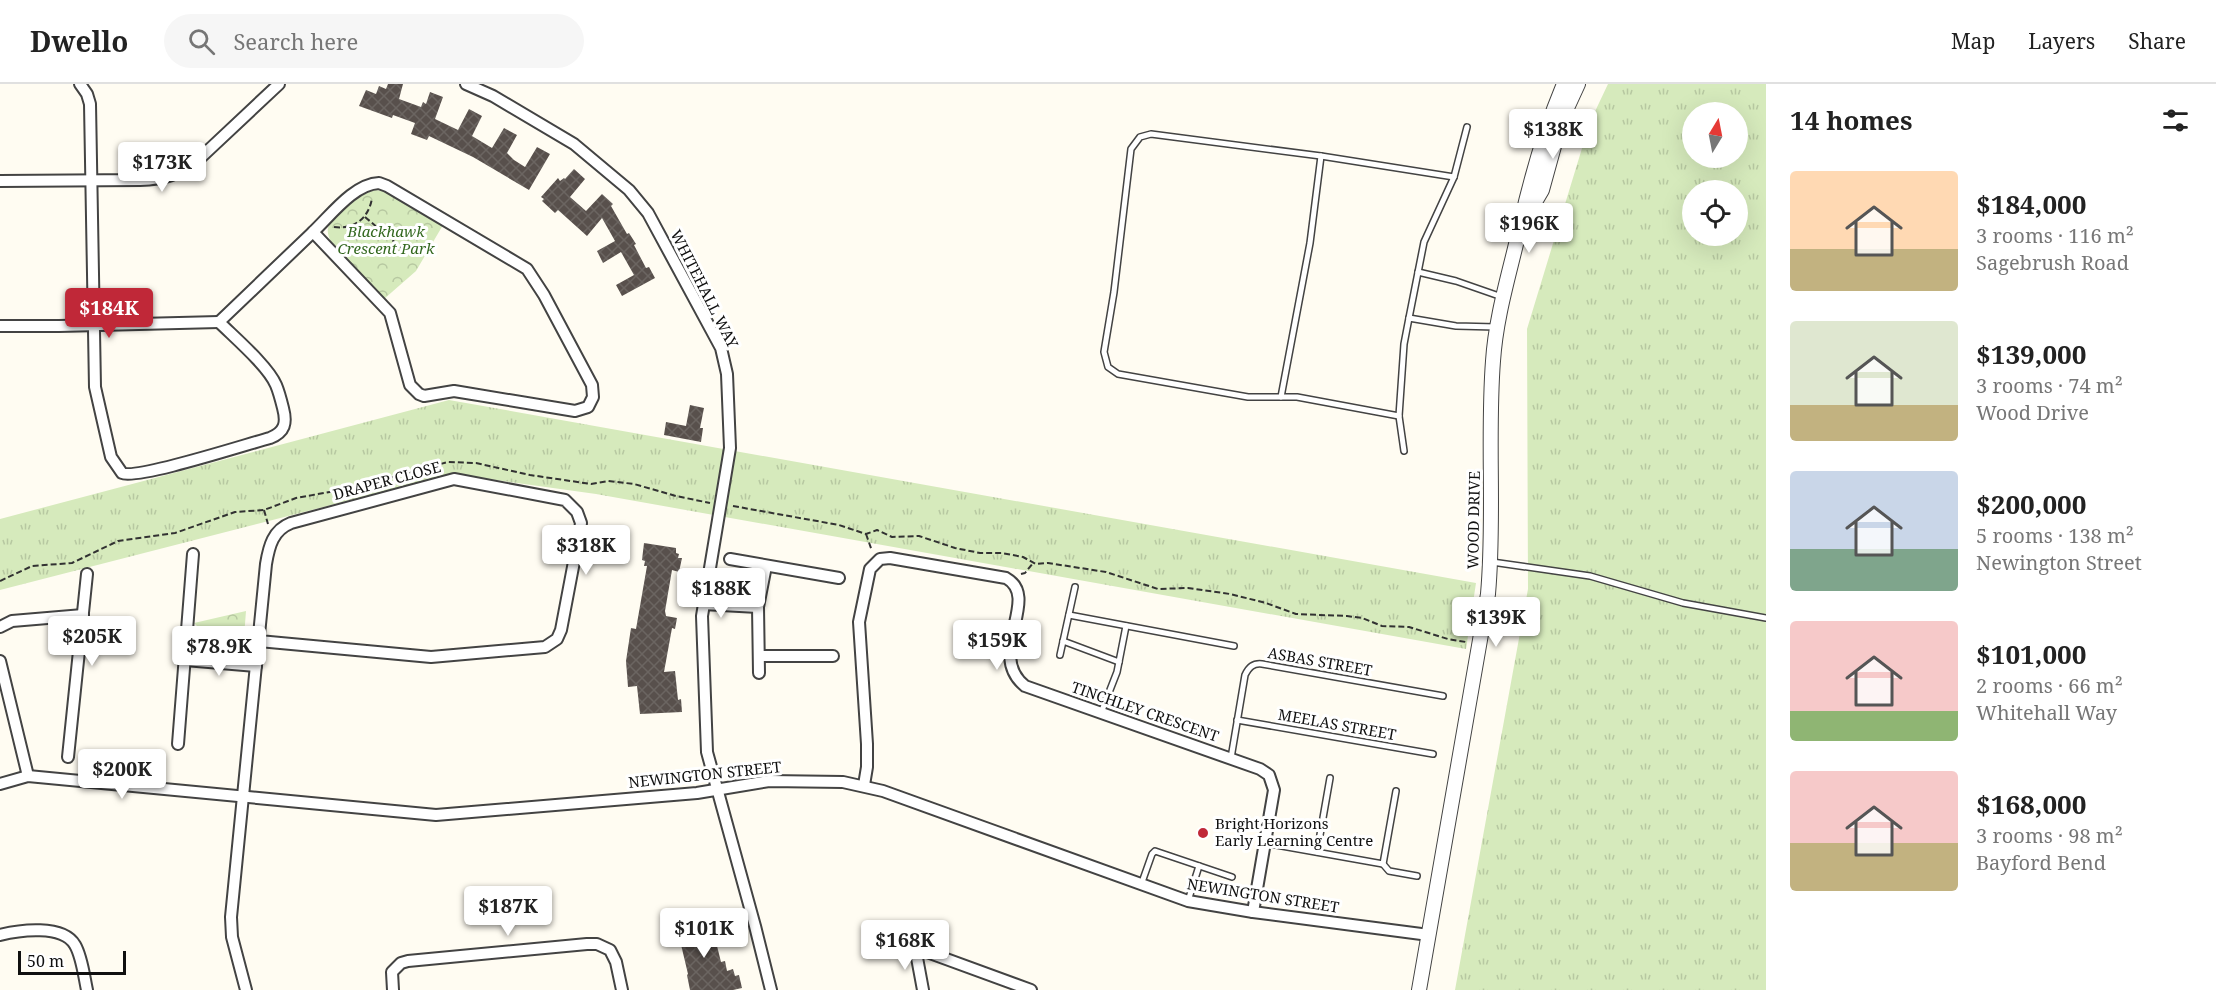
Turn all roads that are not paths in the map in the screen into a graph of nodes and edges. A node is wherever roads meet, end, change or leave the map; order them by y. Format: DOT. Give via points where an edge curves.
graph roads {
  1 [pos="80,84"];
  2 [pos="279,84"];
  3 [pos="466,84"];
  4 [pos="1564,84"];
  5 [pos="1578,84"];
  6 [pos="1467,127"];
  7 [pos="1321,156"];
  8 [pos="1454,177"];
  9 [pos="91,180"];
  10 [pos="0,181"];
  11 [pos="1520,228"];
  12 [pos="314,232"];
  13 [pos="1418,272"];
  14 [pos="1502,297"];
  15 [pos="1409,318"];
  16 [pos="219,321"];
  17 [pos="94,325"];
  18 [pos="0,326"];
  19 [pos="1496,327"];
  20 [pos="1281,397"];
  21 [pos="1399,416"];
  22 [pos="1404,451"];
  23 [pos="193,554"];
  24 [pos="730,559"];
  25 [pos="1491,562"];
  26 [pos="766,566"];
  27 [pos="87,574"];
  28 [pos="839,578"];
  29 [pos="1075,587"];
  30 [pos="703,604"];
  31 [pos="758,607"];
  32 [pos="83,615"];
  33 [pos="1069,615"];
  34 [pos="1766,618"];
  35 [pos="1126,626"];
  36 [pos="0,627"];
  37 [pos="259,641"];
  38 [pos="1063,641"];
  39 [pos="1234,646"];
  40 [pos="1060,655"];
  41 [pos="759,656"];
  42 [pos="833,656"];
  43 [pos="185,660"];
  44 [pos="0,661"];
  45 [pos="1119,662"];
  46 [pos="256,666"];
  47 [pos="759,673"];
  48 [pos="1443,696"];
  49 [pos="1101,713"];
  50 [pos="1238,720"];
  51 [pos="178,744"];
  52 [pos="1432,754"];
  53 [pos="69,757"];
  54 [pos="1231,758"];
  55 [pos="28,776"];
  56 [pos="1330,778"];
  57 [pos="0,784"];
  58 [pos="864,785"];
  59 [pos="717,790"];
  60 [pos="1396,791"];
  61 [pos="243,797"];
  62 [pos="1265,843"];
  63 [pos="1317,852"];
  64 [pos="1383,864"];
  65 [pos="1199,866"];
  66 [pos="1417,876"];
  67 [pos="1232,877"];
  68 [pos="1141,885"];
  69 [pos="1188,901"];
  70 [pos="1253,912"];
  71 [pos="0,935"];
  72 [pos="1429,935"];
  73 [pos="886,937"];
  74 [pos="915,947"];
  75 [pos="87,990"];
  76 [pos="246,990"];
  77 [pos="393,990"];
  78 [pos="622,990"];
  79 [pos="771,990"];
  80 [pos="923,990"];
  81 [pos="1031,990"];
  82 [pos="1419,990"];
  1 -- 9 [label="street" via="90,104"];
  2 -- 9 [label="street" via="184,171 159,179"];
  3 -- 30 [label="street, WHITEHALL WAY" via="582,150 629,190 648,213 712,331 724,358 730,448"];
  4 -- 11 [label="street, WOOD DRIVE" via="1541,144"];
  5 -- 11 [label="street, WOOD DRIVE" via="1561,120 1542,190"];
  6 -- 8 [label="lane"];
  7 -- 8 [label="lane"];
  7 -- 20 [label="lane" via="1310,243"];
  7 -- 20 [label="lane" via="1151,134 1140,137 1131,149 1104,352 1108,367 1118,374 1248,397"];
  8 -- 13 [label="lane" via="1424,242"];
  9 -- 10 [label="street"];
  9 -- 17 [label="street"];
  11 -- 14 [label="street, WOOD DRIVE"];
  12 -- 12 [label="street" via="357,190 369,184 387,186 527,269 592,385 592,403 575,411 454,391 419,394 407,377 390,313"];
  12 -- 16 [label="street"];
  13 -- 14 [label="lane"];
  13 -- 15 [label="lane"];
  14 -- 19 [label="street, WOOD DRIVE"];
  15 -- 19 [label="lane" via="1456,326"];
  15 -- 21 [label="lane"];
  16 -- 17 [label="street"];
  16 -- 17 [label="street" via="276,385 284,412 282,431 270,438 126,475 118,470 111,456 97,401"];
  17 -- 18 [label="street"];
  19 -- 25 [label="street, WOOD DRIVE"];
  20 -- 21 [label="lane"];
  21 -- 22 [label="lane"];
  23 -- 43 [label="street"];
  24 -- 26 [label="street"];
  25 -- 34 [label="lane" via="1590,576 1683,603"];
  25 -- 72 [label="street, WOOD DRIVE" via="1481,644"];
  26 -- 28 [label="street"];
  26 -- 31 [label="street"];
  27 -- 32 [label="street"];
  29 -- 33 [label="lane"];
  30 -- 31 [label="street"];
  30 -- 59 [label="street, WHITEHALL WAY" via="707,752"];
  31 -- 41 [label="street"];
  32 -- 36 [label="street" via="12,621"];
  32 -- 53 [label="street"];
  33 -- 35 [label="lane"];
  33 -- 38 [label="lane"];
  35 -- 39 [label="lane"];
  35 -- 45 [label="lane"];
  37 -- 37 [label="street, DRAPER CLOSE" via="431,657 545,647 557,639 561,630 580,523 577,512 565,500 454,479 291,522 278,531 268,551"];
  37 -- 46 [label="street"];
  38 -- 40 [label="lane"];
  38 -- 45 [label="lane"];
  41 -- 42 [label="street"];
  41 -- 47 [label="street"];
  43 -- 46 [label="street"];
  43 -- 51 [label="street"];
  44 -- 55 [label="street"];
  45 -- 49 [label="lane"];
  46 -- 61 [label="street"];
  48 -- 50 [label="lane, ASBAS STREET" via="1258,664 1245,675"];
  49 -- 54 [label="street, TINCHLEY CRESCENT"];
  49 -- 58 [label="street, TINCHLEY CRESCENT" via="1025,686 1013,673 1010,652 1019,595 1011,581 890,558 875,562 868,573 859,622 867,744"];
  50 -- 52 [label="lane, MEELAS STREET"];
  50 -- 54 [label="lane, ASBAS STREET"];
  54 -- 62 [label="street, TINCHLEY CRESCENT" via="1260,769 1272,780 1274,790"];
  55 -- 57 [label="street, NEWINGTON STREET"];
  55 -- 61 [label="street, NEWINGTON STREET"];
  56 -- 63 [label="lane"];
  58 -- 59 [label="street, NEWINGTON STREET" via="769,781"];
  58 -- 68 [label="street, NEWINGTON STREET"];
  59 -- 61 [label="street, NEWINGTON STREET" via="436,815"];
  59 -- 79 [label="street, WHITEHALL WAY"];
  60 -- 64 [label="lane"];
  61 -- 76 [label="street" via="231,917 232,937"];
  62 -- 63 [label="lane"];
  62 -- 70 [label="street, TINCHLEY CRESCENT"];
  63 -- 64 [label="lane"];
  64 -- 66 [label="lane" via="1389,871"];
  65 -- 67 [label="lane"];
  65 -- 68 [label="lane" via="1155,851"];
  65 -- 69 [label="lane"];
  68 -- 69 [label="street, NEWINGTON STREET"];
  69 -- 70 [label="street, NEWINGTON STREET"];
  70 -- 72 [label="street, NEWINGTON STREET"];
  71 -- 75 [label="street" via="36,930 69,938 78,950"];
  72 -- 82 [label="street, WOOD DRIVE"];
  73 -- 74 [label="street"];
  74 -- 80 [label="street"];
  74 -- 81 [label="street"];
  77 -- 78 [label="street" via="392,972 408,961 597,944 610,950"];
}
